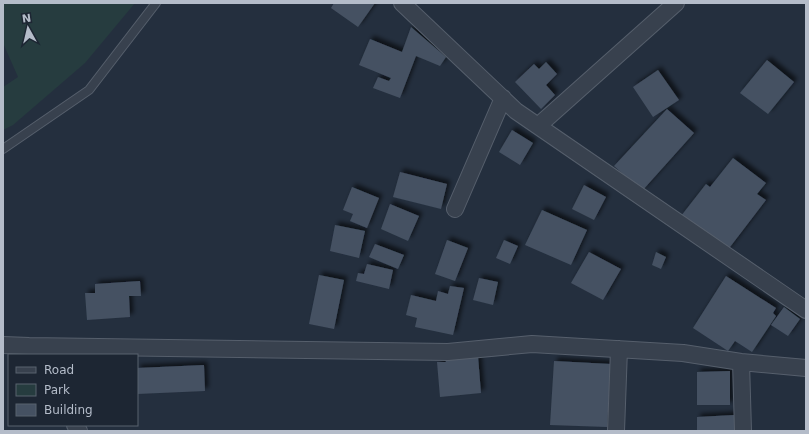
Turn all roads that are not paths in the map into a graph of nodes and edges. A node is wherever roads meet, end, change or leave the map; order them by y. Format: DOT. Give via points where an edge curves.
graph roads {
  1 [pos="156,3"];
  2 [pos="402,3"];
  3 [pos="676,3"];
  4 [pos="503,98"];
  5 [pos="538,126"];
  6 [pos="3,149"];
  7 [pos="455,209"];
  8 [pos="806,310"];
  9 [pos="3,345"];
  10 [pos="619,349"];
  11 [pos="32,351"];
  12 [pos="741,362"];
  13 [pos="806,368"];
  14 [pos="616,431"];
  15 [pos="743,431"];
  1 -- 6 [label="lane" via="89,90"];
  2 -- 4 [label="street"];
  3 -- 5 [label="street"];
  4 -- 5 [label="street" via="516,111"];
  4 -- 7 [label="street"];
  5 -- 8 [label="street"];
  9 -- 11 [label="street"];
  10 -- 11 [label="street" via="532,344 448,352"];
  10 -- 12 [label="street"];
  10 -- 14 [label="street"];
  12 -- 13 [label="street"];
  12 -- 15 [label="street"];
}
